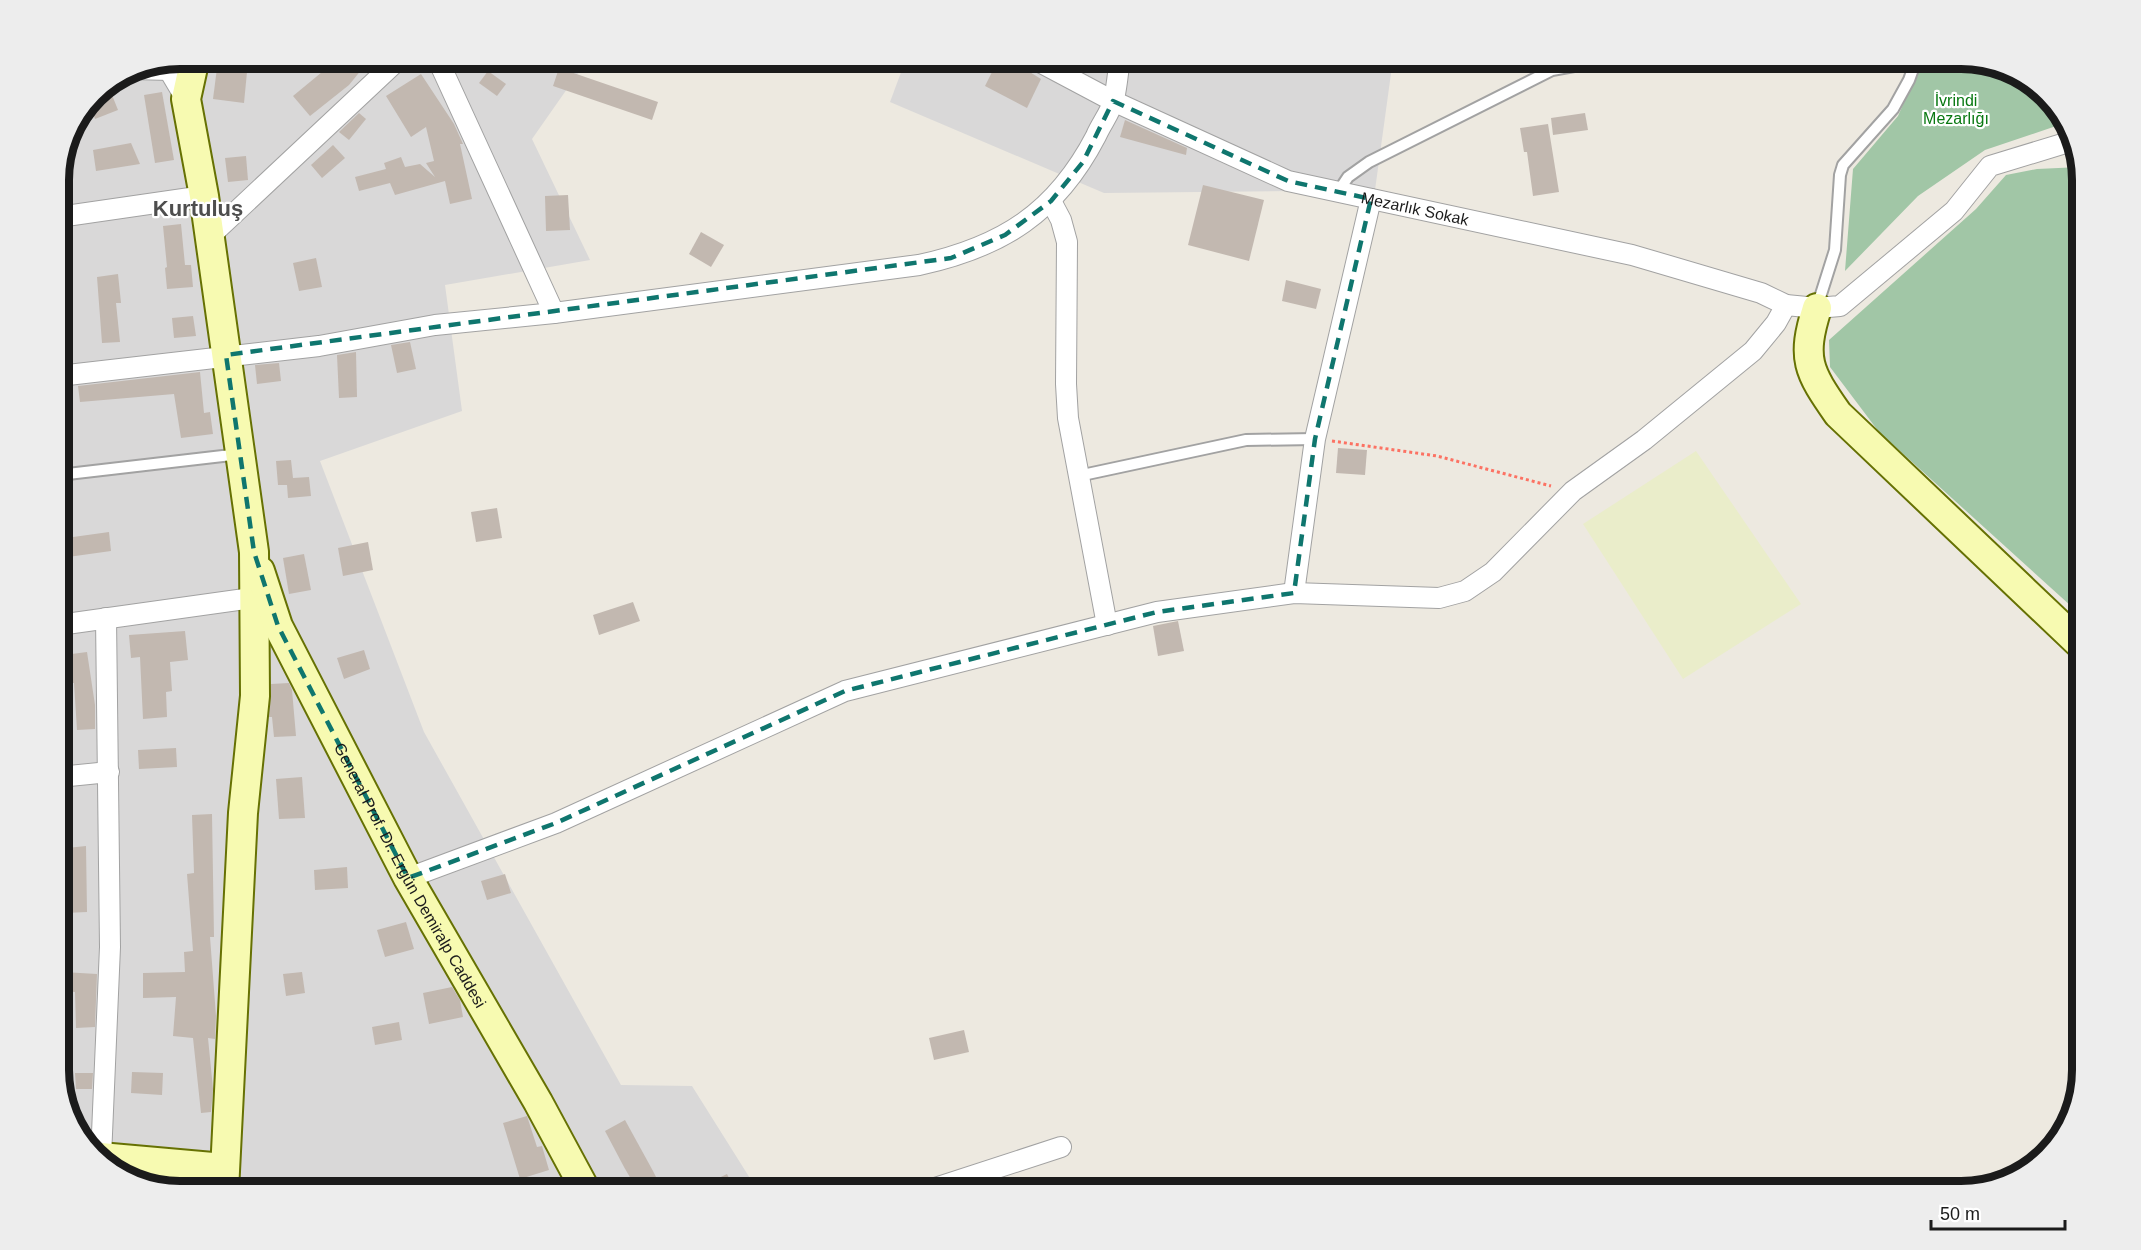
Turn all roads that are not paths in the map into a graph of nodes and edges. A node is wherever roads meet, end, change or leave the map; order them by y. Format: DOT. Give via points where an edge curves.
graph roads {
  1 [pos="178,69"];
  2 [pos="388,69"];
  3 [pos="442,69"];
  4 [pos="1053,69"];
  5 [pos="1118,69"];
  6 [pos="1557,69"];
  7 [pos="1913,69"];
  8 [pos="1113,101"];
  9 [pos="2066,143"];
  10 [pos="1338,192"];
  11 [pos="204,196"];
  12 [pos="1371,199"];
  13 [pos="1051,201"];
  14 [pos="69,216"];
  15 [pos="208,238"];
  16 [pos="1786,305"];
  17 [pos="1817,308"];
  18 [pos="554,313"];
  19 [pos="226,355"];
  20 [pos="69,375"];
  21 [pos="1315,439"];
  22 [pos="240,454"];
  23 [pos="69,474"];
  24 [pos="1078,476"];
  25 [pos="254,552"];
  26 [pos="1294,593"];
  27 [pos="252,598"];
  28 [pos="105,618"];
  29 [pos="69,623"];
  30 [pos="1107,625"];
  31 [pos="2072,636"];
  32 [pos="109,772"];
  33 [pos="69,776"];
  34 [pos="408,878"];
  35 [pos="101,1146"];
  36 [pos="1060,1147"];
  37 [pos="116,1160"];
  38 [pos="986,1172"];
  39 [pos="224,1180"];
  40 [pos="581,1181"];
  41 [pos="958,1181"];
  42 [pos="989,1181"];
  1 -- 11 [label="street"];
  2 -- 15 [label="street"];
  3 -- 18 [label="street"];
  4 -- 8 [label="street, Mezarlık Sokak"];
  5 -- 8 [label="street"];
  6 -- 10 [label="lane" via="1369,162 1348,177"];
  7 -- 17 [label="lane" via="1893,109 1843,165 1834,250"];
  8 -- 10 [label="street, Mezarlık Sokak" via="1288,181"];
  8 -- 13 [label="street" via="1083,162"];
  9 -- 17 [label="street, Mezarlık Sokak" via="1990,166 1954,211 1839,306"];
  10 -- 12 [label="street, Mezarlık Sokak"];
  11 -- 14 [label="street"];
  11 -- 15 [label="street"];
  12 -- 16 [label="street, Mezarlık Sokak" via="1632,255 1761,293"];
  12 -- 21 [label="street"];
  13 -- 18 [label="street" via="1005,235 951,258"];
  13 -- 24 [label="street" via="1067,242 1066,384"];
  15 -- 19 [label="street"];
  16 -- 17 [label="street, Mezarlık Sokak"];
  16 -- 26 [label="street" via="1753,351 1644,440 1573,491 1493,572 1465,591 1439,598"];
  17 -- 31 [label="street" via="1808,335 1811,372 1838,414"];
  18 -- 19 [label="street" via="435,325 319,346"];
  19 -- 20 [label="street"];
  19 -- 22 [label="street"];
  21 -- 24 [label="lane" via="1246,440"];
  21 -- 26 [label="street"];
  22 -- 23 [label="lane"];
  22 -- 25 [label="street"];
  24 -- 30 [label="street"];
  25 -- 27 [label="street"];
  25 -- 34 [label="street, General Prof. Dr. Ergün Demiralp Caddesi" via="278,626"];
  26 -- 30 [label="street" via="1205,604"];
  27 -- 28 [label="street"];
  27 -- 39 [label="street" via="255,696 243,813"];
  28 -- 29 [label="street"];
  28 -- 32 [label="street"];
  30 -- 34 [label="street" via="845,691 556,823"];
  32 -- 33 [label="street"];
  32 -- 35 [label="street" via="110,947"];
  34 -- 40 [label="street, General Prof. Dr. Ergün Demiralp Caddesi"];
  36 -- 38 [label="street"];
  37 -- 39 [label="street"];
  38 -- 41 [label="street"];
  38 -- 42 [label="street"];
}
